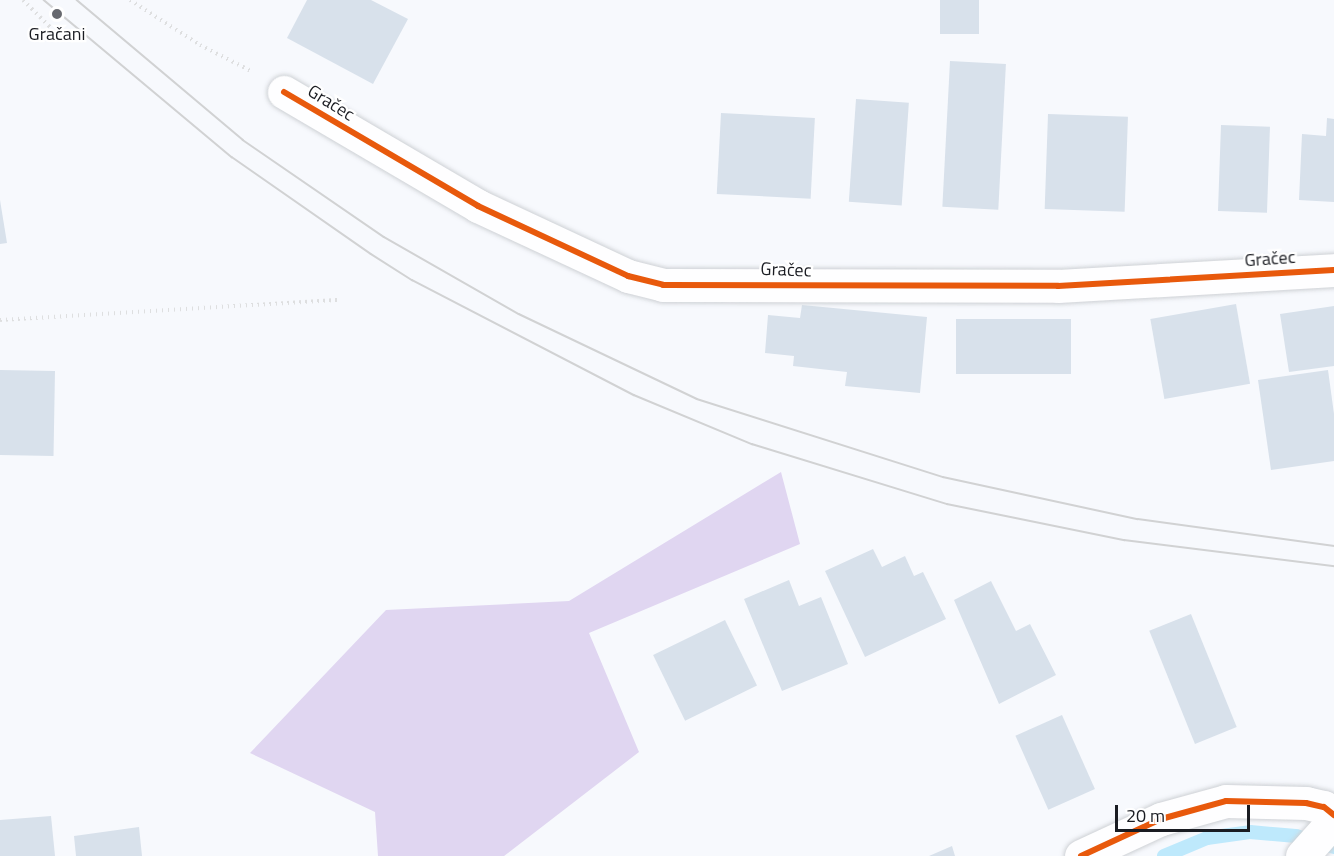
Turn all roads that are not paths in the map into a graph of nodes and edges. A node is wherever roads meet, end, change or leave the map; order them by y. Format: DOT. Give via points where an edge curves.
graph roads {
  1 [pos="284,92"];
  2 [pos="1334,270"];
  3 [pos="1323,831"];
  4 [pos="1081,856"];
  1 -- 2 [label="street, Gračec" via="478,206 645,282 898,289 1058,286"];
  3 -- 4 [label="street" via="1324,807 1226,801 1161,819"];
}
